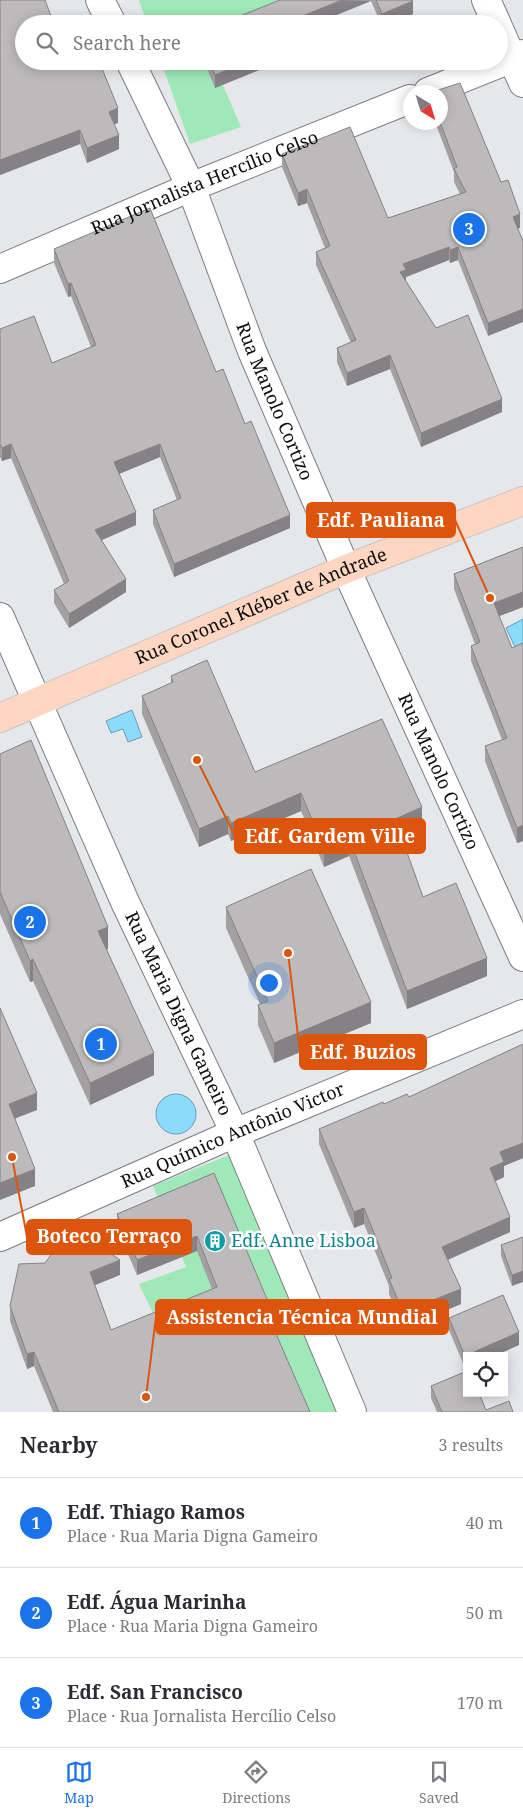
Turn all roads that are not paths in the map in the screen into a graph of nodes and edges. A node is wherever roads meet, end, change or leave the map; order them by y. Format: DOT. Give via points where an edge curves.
graph roads {
  1 [pos="100,0"];
  2 [pos="486,0"];
  3 [pos="108,15"];
  4 [pos="493,15"];
  5 [pos="508,44"];
  6 [pos="520,65"];
  7 [pos="508,69"];
  8 [pos="134,70"];
  9 [pos="503,70"];
  10 [pos="448,86"];
  11 [pos="403,102"];
  12 [pos="191,187"];
  13 [pos="0,269"];
  14 [pos="523,501"];
  15 [pos="346,569"];
  16 [pos="0,617"];
  17 [pos="38,702"];
  18 [pos="0,718"];
  19 [pos="523,957"];
  20 [pos="523,1014"];
  21 [pos="235,1133"];
  22 [pos="0,1237"];
  23 [pos="352,1412"];
  1 -- 3 [label="street"];
  2 -- 4 [label="street"];
  5 -- 6 [label="street"];
  6 -- 7 [label="street"];
  8 -- 12 [label="street, Rua Manolo Cortizo"];
  9 -- 10 [label="street"];
  11 -- 12 [label="street, Rua Jornalista Hercílio Celso"];
  12 -- 13 [label="street, Rua Jornalista Hercílio Celso"];
  12 -- 15 [label="street, Rua Manolo Cortizo" via="252,350"];
  14 -- 15 [label="main road, Rua Coronel Kléber de Andrade"];
  15 -- 17 [label="main road, Rua Coronel Kléber de Andrade"];
  15 -- 19 [label="street, Rua Manolo Cortizo"];
  16 -- 17 [label="street, Rua Maria Digna Gameiro"];
  17 -- 18 [label="main road, Rua Coronel Kléber de Andrade"];
  17 -- 21 [label="street, Rua Maria Digna Gameiro" via="125,902"];
  20 -- 21 [label="street, Rua Químico Antônio Victor"];
  21 -- 22 [label="street, Rua Químico Antônio Victor"];
  21 -- 23 [label="street, Rua Maria Digna Gameiro"];
}
